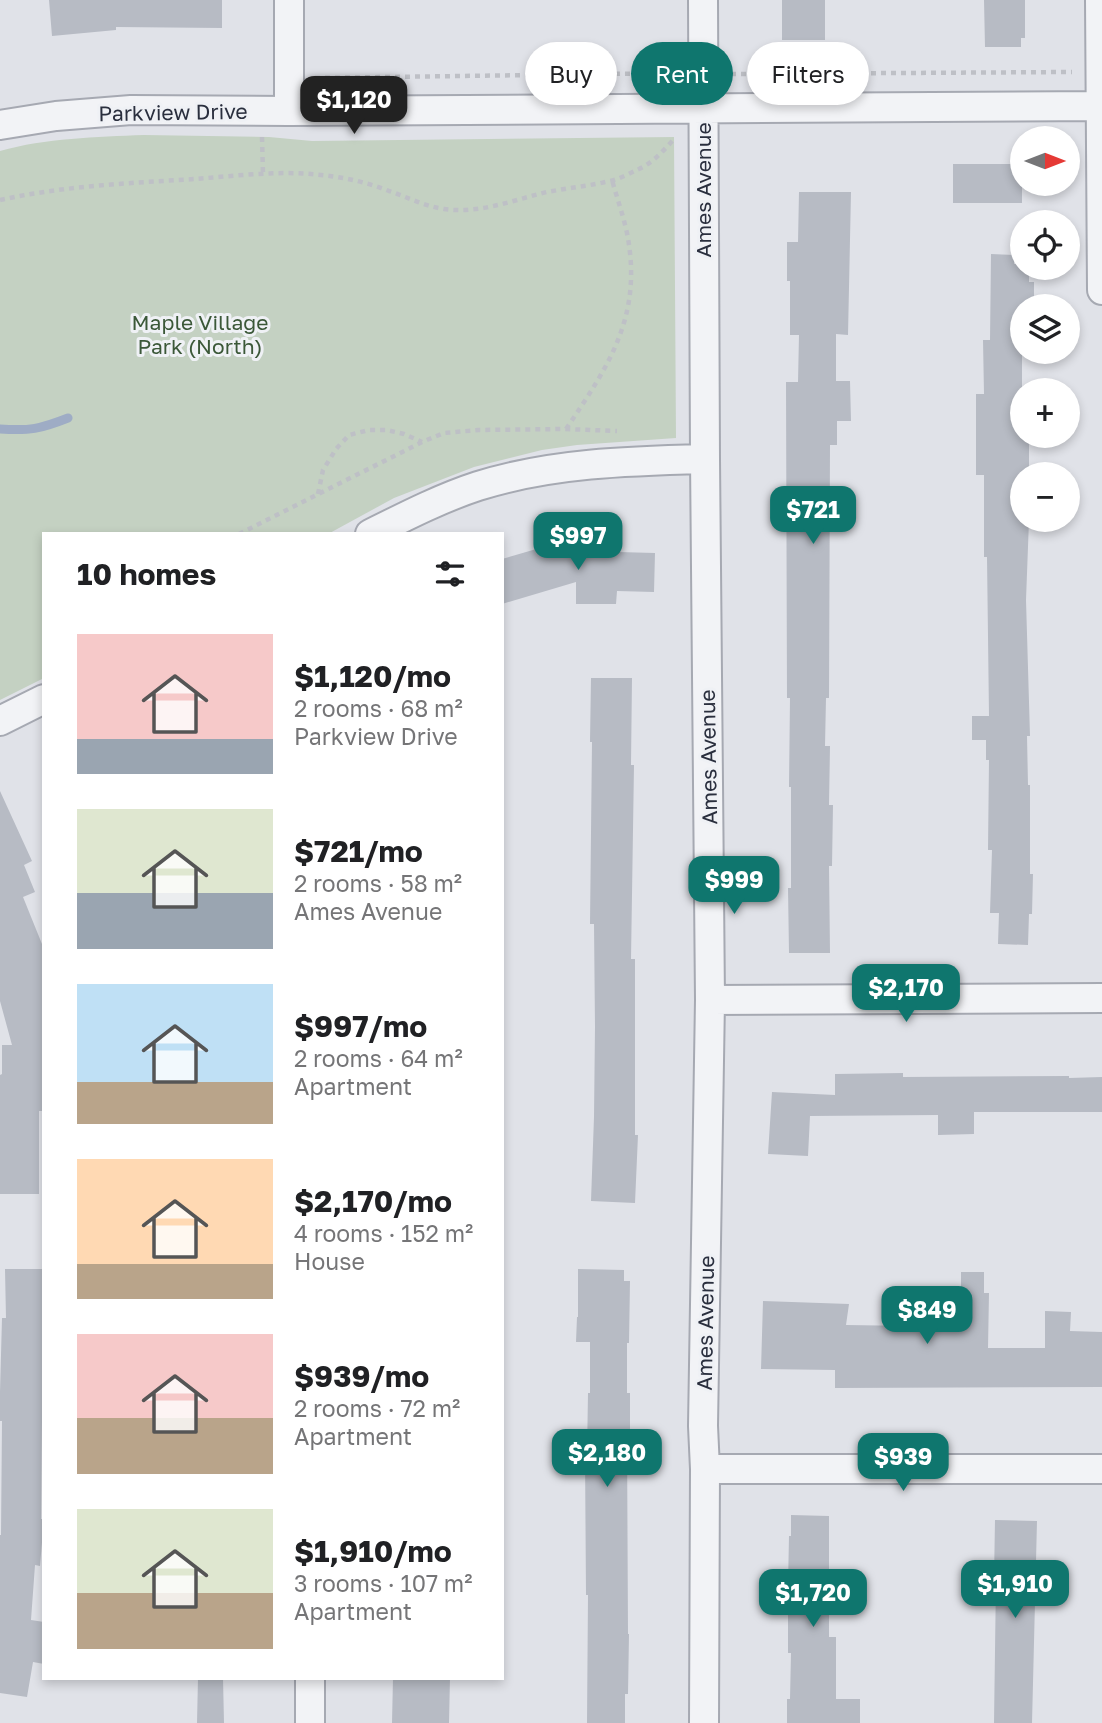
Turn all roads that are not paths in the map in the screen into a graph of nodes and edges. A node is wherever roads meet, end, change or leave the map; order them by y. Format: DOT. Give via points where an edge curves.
graph roads {
  1 [pos="289,0"];
  2 [pos="702,0"];
  3 [pos="1100,0"];
  4 [pos="1101,106"];
  5 [pos="703,109"];
  6 [pos="289,111"];
  7 [pos="0,125"];
  8 [pos="1102,290"];
  9 [pos="705,459"];
  10 [pos="374,532"];
  11 [pos="42,700"];
  12 [pos="0,721"];
  13 [pos="1102,998"];
  14 [pos="710,1000"];
  15 [pos="705,1469"];
  16 [pos="1102,1469"];
  17 [pos="310,1680"];
  18 [pos="310,1723"];
  19 [pos="704,1723"];
  1 -- 6 [label="street"];
  2 -- 5 [label="street, Ames Avenue"];
  3 -- 4 [label="street"];
  4 -- 5 [label="street, Parkview Drive"];
  4 -- 8 [label="street"];
  5 -- 6 [label="street, Parkview Drive"];
  5 -- 9 [label="street, Ames Avenue"];
  6 -- 7 [label="street, Parkview Drive" via="131,110"];
  9 -- 10 [label="street" via="626,461 526,474 477,487"];
  9 -- 14 [label="street, Ames Avenue"];
  11 -- 12 [label="street"];
  13 -- 14 [label="street"];
  14 -- 15 [label="street, Ames Avenue"];
  15 -- 16 [label="street"];
  15 -- 19 [label="street, Ames Avenue"];
  17 -- 18 [label="street"];
}
